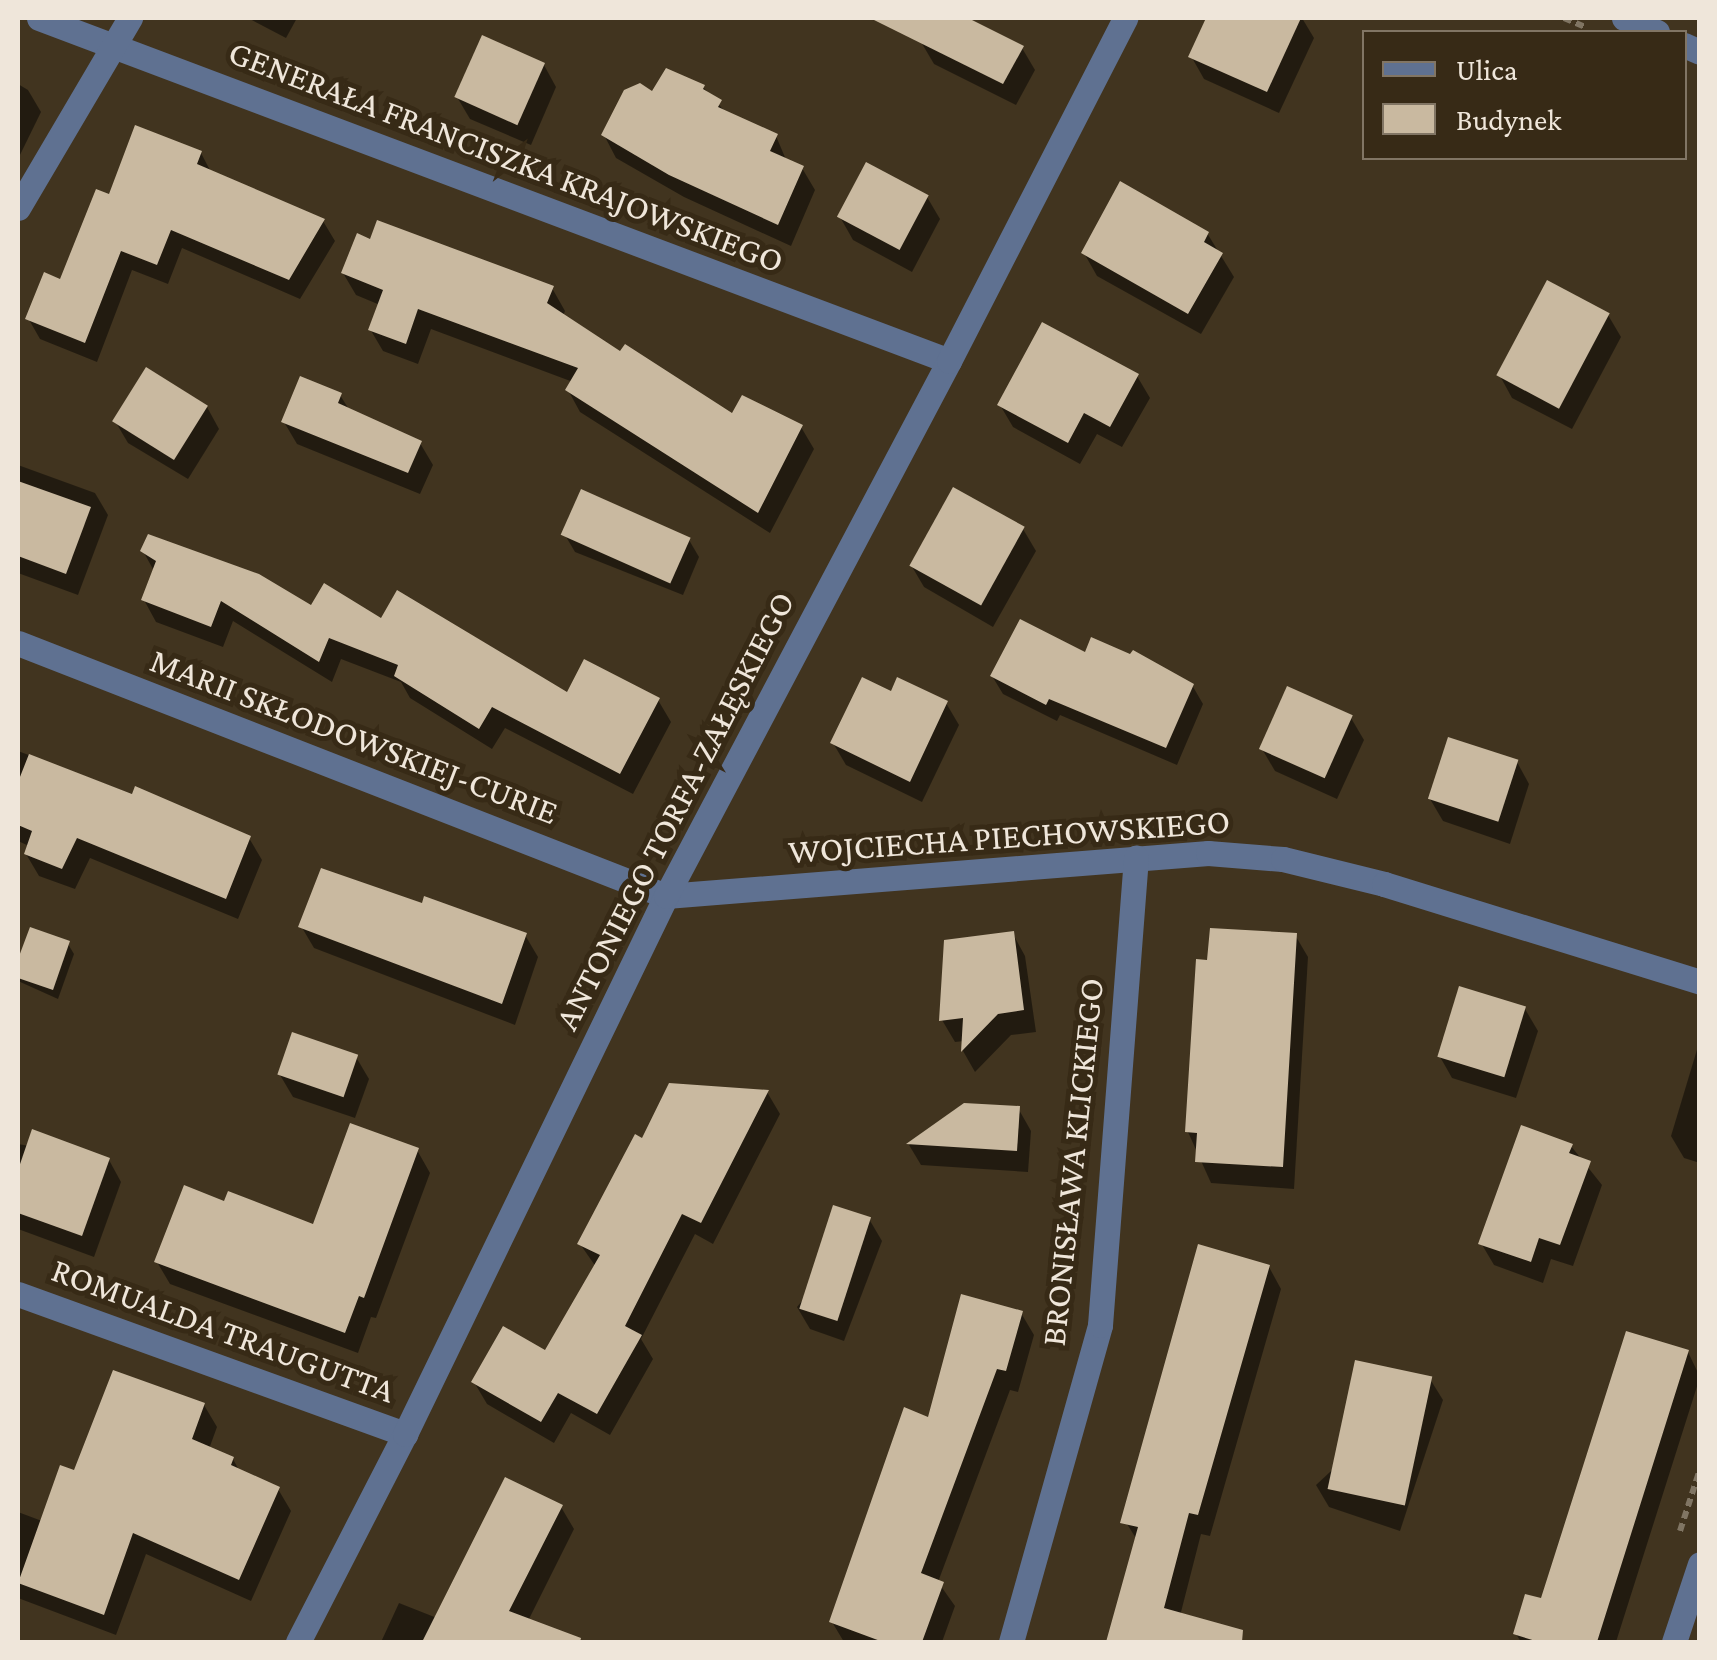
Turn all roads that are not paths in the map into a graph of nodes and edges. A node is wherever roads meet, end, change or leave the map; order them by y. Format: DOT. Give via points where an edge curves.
graph roads {
  1 [pos="38,18"];
  2 [pos="130,18"];
  3 [pos="1125,18"];
  4 [pos="1624,18"];
  5 [pos="1652,30"];
  6 [pos="112,45"];
  7 [pos="18,208"];
  8 [pos="949,361"];
  9 [pos="18,643"];
  10 [pos="1136,858"];
  11 [pos="666,896"];
  12 [pos="1700,982"];
  13 [pos="18,1294"];
  14 [pos="406,1434"];
  15 [pos="1700,1564"];
  16 [pos="298,1642"];
  17 [pos="1011,1642"];
  18 [pos="1674,1642"];
  1 -- 6 [label="street, GENERAŁA FRANCISZKA KRAJOWSKIEGO"];
  2 -- 6 [label="street"];
  3 -- 8 [label="street, ANTONIEGO TORFA-ZAŁĘSKIEGO"];
  4 -- 5 [label="street"];
  6 -- 7 [label="street"];
  6 -- 8 [label="street, GENERAŁA FRANCISZKA KRAJOWSKIEGO"];
  8 -- 11 [label="street, ANTONIEGO TORFA-ZAŁĘSKIEGO"];
  9 -- 11 [label="street, MARII SKŁODOWSKIEJ-CURIE"];
  10 -- 11 [label="street, WOJCIECHA PIECHOWSKIEGO"];
  10 -- 12 [label="street, WOJCIECHA PIECHOWSKIEGO" via="1208,853 1283,859"];
  10 -- 17 [label="street, BRONISŁAWA KLICKIEGO" via="1100,1325"];
  11 -- 14 [label="street, ANTONIEGO TORFA-ZAŁĘSKIEGO"];
  13 -- 14 [label="street, ROMUALDA TRAUGUTTA"];
  14 -- 16 [label="street, ANTONIEGO TORFA-ZAŁĘSKIEGO"];
  15 -- 18 [label="street"];
}
